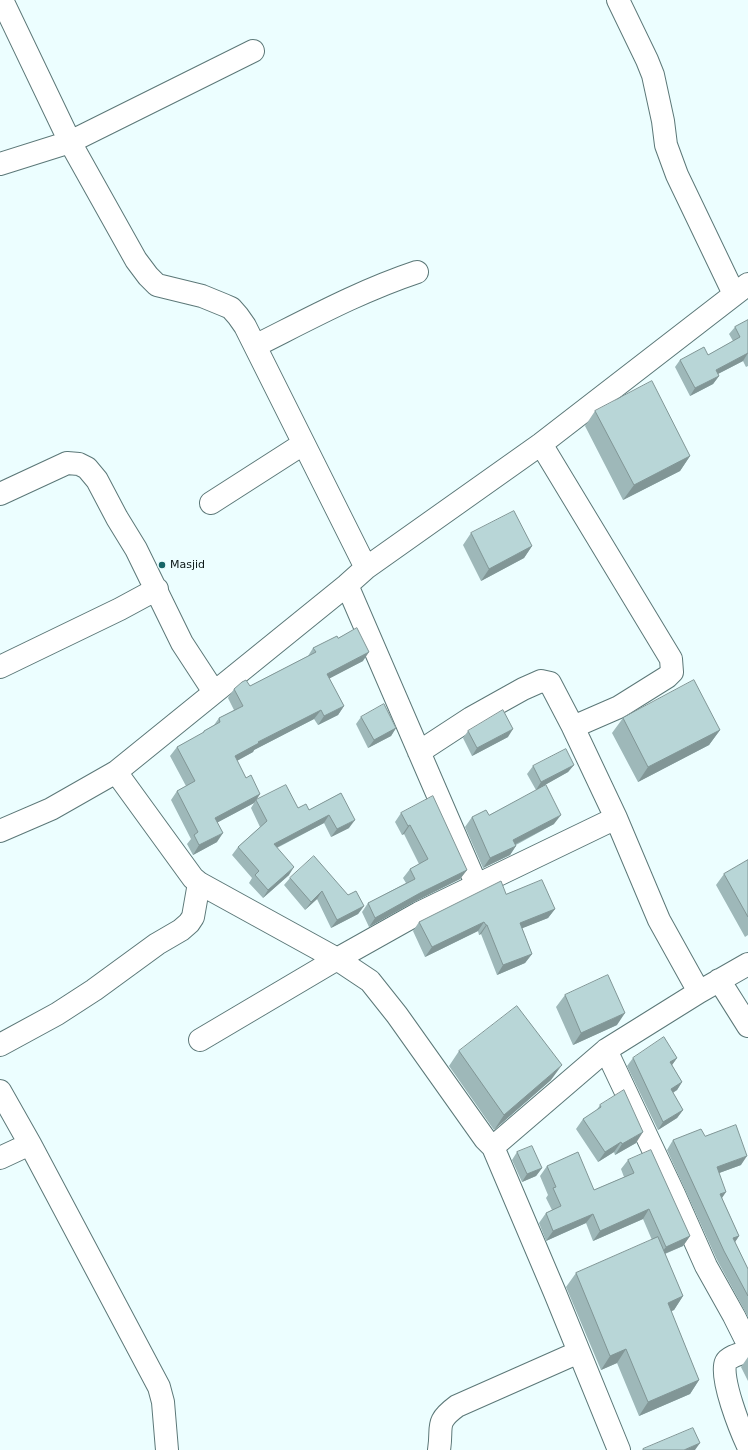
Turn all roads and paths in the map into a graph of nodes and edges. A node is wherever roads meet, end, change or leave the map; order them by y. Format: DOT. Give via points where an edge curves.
graph roads {
  1 [pos="2,0"];
  2 [pos="618,0"];
  3 [pos="254,51"];
  4 [pos="70,142"];
  5 [pos="0,164"];
  6 [pos="417,272"];
  7 [pos="741,289"];
  8 [pos="255,346"];
  9 [pos="304,444"];
  10 [pos="541,444"];
  11 [pos="0,494"];
  12 [pos="211,503"];
  13 [pos="366,568"];
  14 [pos="346,585"];
  15 [pos="157,588"];
  16 [pos="0,667"];
  17 [pos="214,692"];
  18 [pos="573,727"];
  19 [pos="419,752"];
  20 [pos="116,772"];
  21 [pos="616,818"];
  22 [pos="0,831"];
  23 [pos="199,883"];
  24 [pos="477,886"];
  25 [pos="337,959"];
  26 [pos="748,964"];
  27 [pos="719,980"];
  28 [pos="699,992"];
  29 [pos="748,1026"];
  30 [pos="200,1040"];
  31 [pos="0,1045"];
  32 [pos="606,1050"];
  33 [pos="0,1090"];
  34 [pos="30,1144"];
  35 [pos="493,1147"];
  36 [pos="0,1158"];
  37 [pos="748,1344"];
  38 [pos="748,1351"];
  39 [pos="579,1352"];
  40 [pos="748,1446"];
  41 [pos="167,1450"];
  42 [pos="439,1450"];
  43 [pos="619,1450"];
  1 -- 4 [label="street"];
  2 -- 7 [label="street" via="653,75 666,145 677,175"];
  3 -- 4 [label="street"];
  4 -- 5 [label="street"];
  4 -- 8 [label="street" via="136,260 148,276 161,286 202,296 231,308"];
  6 -- 8 [label="street" via="362,292"];
  7 -- 10 [label="street"];
  8 -- 9 [label="street"];
  9 -- 12 [label="street"];
  9 -- 13 [label="street"];
  10 -- 13 [label="street"];
  10 -- 18 [label="street" via="671,659 672,672 667,677 619,707"];
  11 -- 15 [label="street" via="66,463 79,464 87,468 103,491"];
  13 -- 14 [label="street"];
  14 -- 17 [label="street"];
  14 -- 19 [label="street"];
  15 -- 16 [label="street" via="120,610"];
  15 -- 17 [label="street" via="182,643"];
  17 -- 20 [label="street"];
  18 -- 19 [label="street" via="550,683 541,681 471,718"];
  18 -- 21 [label="street"];
  19 -- 24 [label="street"];
  20 -- 22 [label="street" via="51,809"];
  20 -- 23 [label="street"];
  21 -- 24 [label="street"];
  21 -- 28 [label="street" via="659,920"];
  23 -- 25 [label="street"];
  23 -- 31 [label="street" via="193,916 189,923 57,1014"];
  24 -- 25 [label="street" via="419,913"];
  25 -- 30 [label="street"];
  25 -- 35 [label="street" via="377,988"];
  26 -- 27 [label="street"];
  27 -- 28 [label="street"];
  27 -- 29 [label="street"];
  28 -- 32 [label="street"];
  32 -- 35 [label="street"];
  32 -- 37 [label="street" via="706,1266"];
  33 -- 34 [label="street"];
  34 -- 36 [label="street"];
  34 -- 41 [label="street" via="159,1387 163,1402"];
  35 -- 39 [label="street"];
  38 -- 40 [label="street" via="729,1358 725,1367 733,1408"];
  39 -- 42 [label="street" via="457,1406 447,1413 442,1420"];
  39 -- 43 [label="street"];
}
